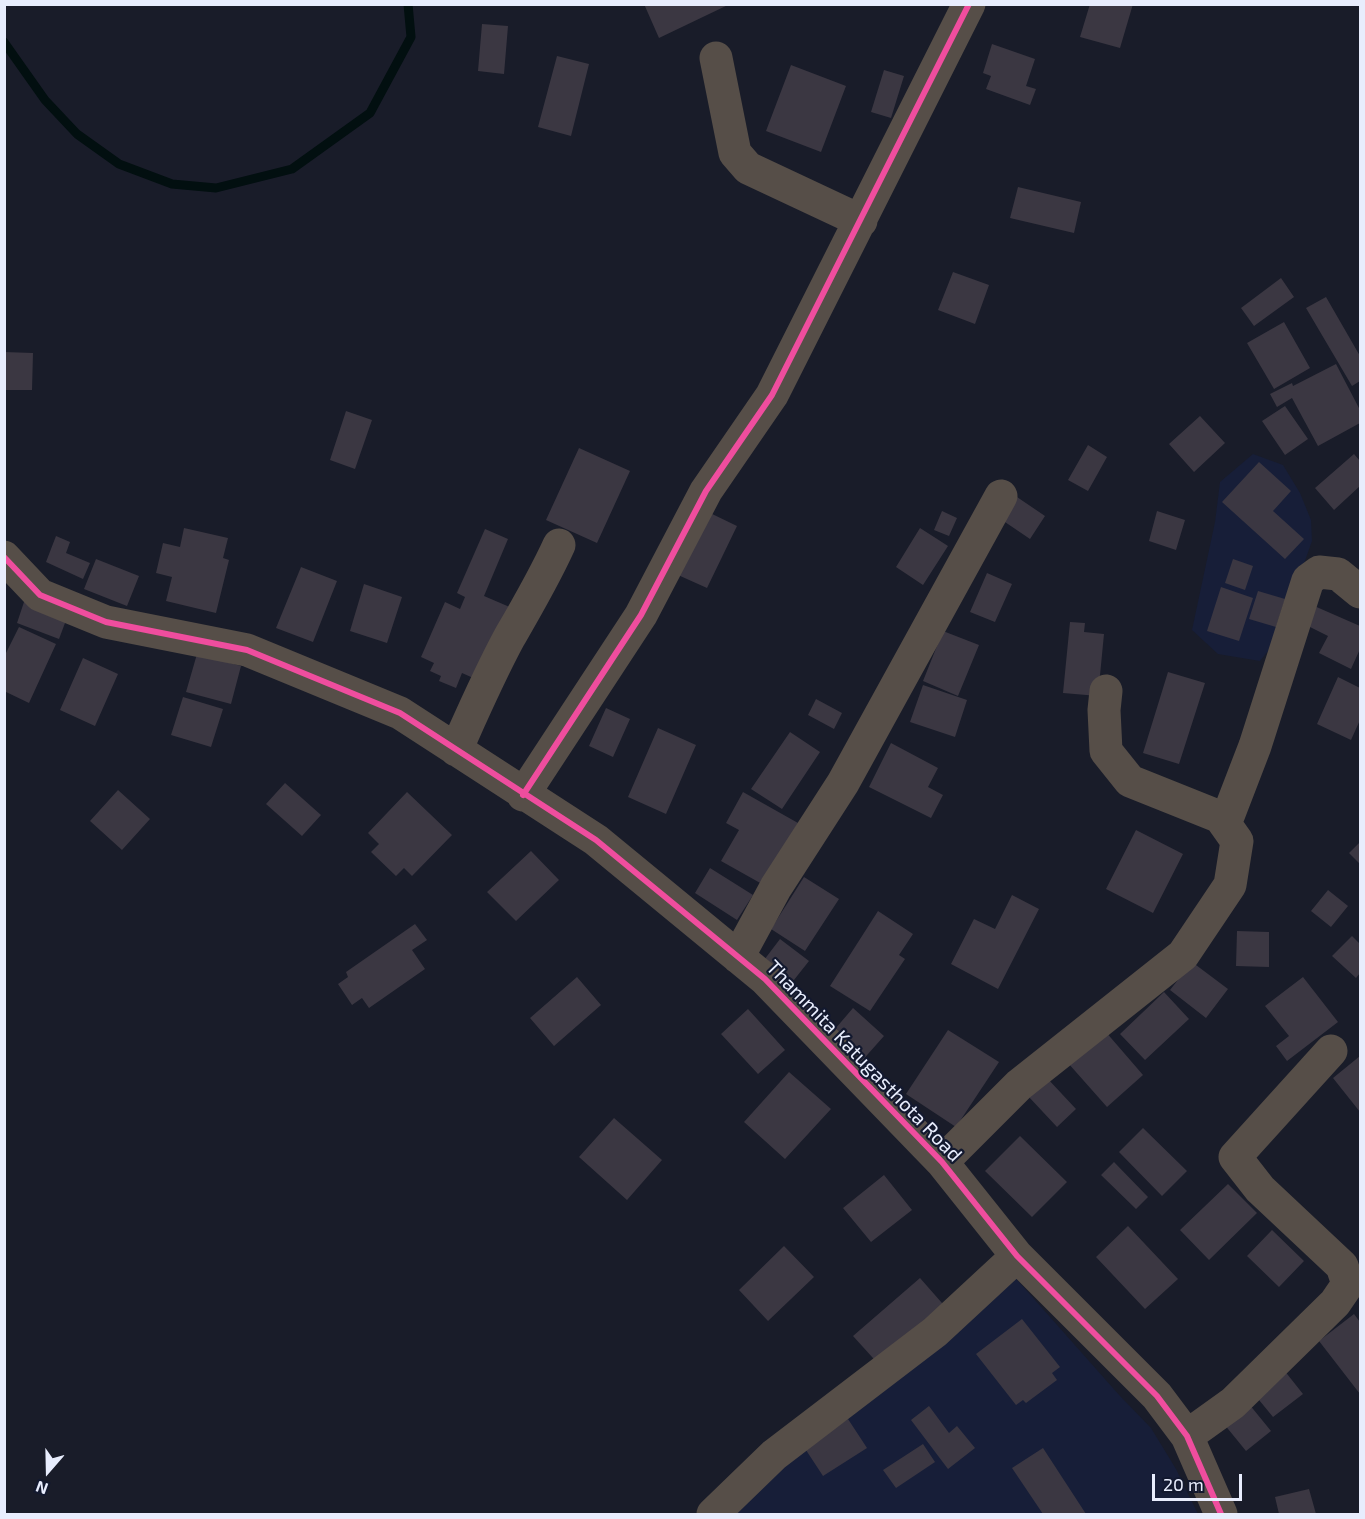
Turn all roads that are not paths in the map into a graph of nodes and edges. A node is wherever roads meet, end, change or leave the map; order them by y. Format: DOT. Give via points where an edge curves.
graph roads {
  1 [pos="969,4"];
  2 [pos="716,58"];
  3 [pos="861,221"];
  4 [pos="1001,495"];
  5 [pos="559,545"];
  6 [pos="5,561"];
  7 [pos="1360,592"];
  8 [pos="1106,691"];
  9 [pos="456,750"];
  10 [pos="523,795"];
  11 [pos="1225,824"];
  12 [pos="738,957"];
  13 [pos="1331,1051"];
  14 [pos="942,1162"];
  15 [pos="1017,1256"];
  16 [pos="1187,1436"];
  17 [pos="713,1515"];
  18 [pos="1221,1515"];
  1 -- 3 [label="street"];
  2 -- 3 [label="street" via="735,153 748,168"];
  3 -- 10 [label="street" via="772,395 706,491 641,615"];
  4 -- 12 [label="street" via="843,783 776,887"];
  5 -- 9 [label="street"];
  6 -- 9 [label="street, Thammita Katugasthota Road" via="40,595 106,622 247,650 400,713"];
  7 -- 11 [label="street" via="1338,574 1319,572 1308,580 1256,746"];
  8 -- 11 [label="street" via="1106,751 1131,781 1220,817"];
  9 -- 10 [label="street, Thammita Katugasthota Road"];
  10 -- 12 [label="street, Thammita Katugasthota Road" via="596,840"];
  11 -- 14 [label="street" via="1237,841 1230,885 1183,955 1019,1085"];
  12 -- 14 [label="street, Thammita Katugasthota Road" via="765,979"];
  13 -- 16 [label="street" via="1234,1157 1260,1189 1342,1266 1348,1284 1335,1303 1233,1403"];
  14 -- 15 [label="street, Thammita Katugasthota Road"];
  15 -- 16 [label="street, Thammita Katugasthota Road" via="1157,1396"];
  15 -- 17 [label="street" via="935,1332 774,1455"];
  16 -- 18 [label="street, Thammita Katugasthota Road"];
}
